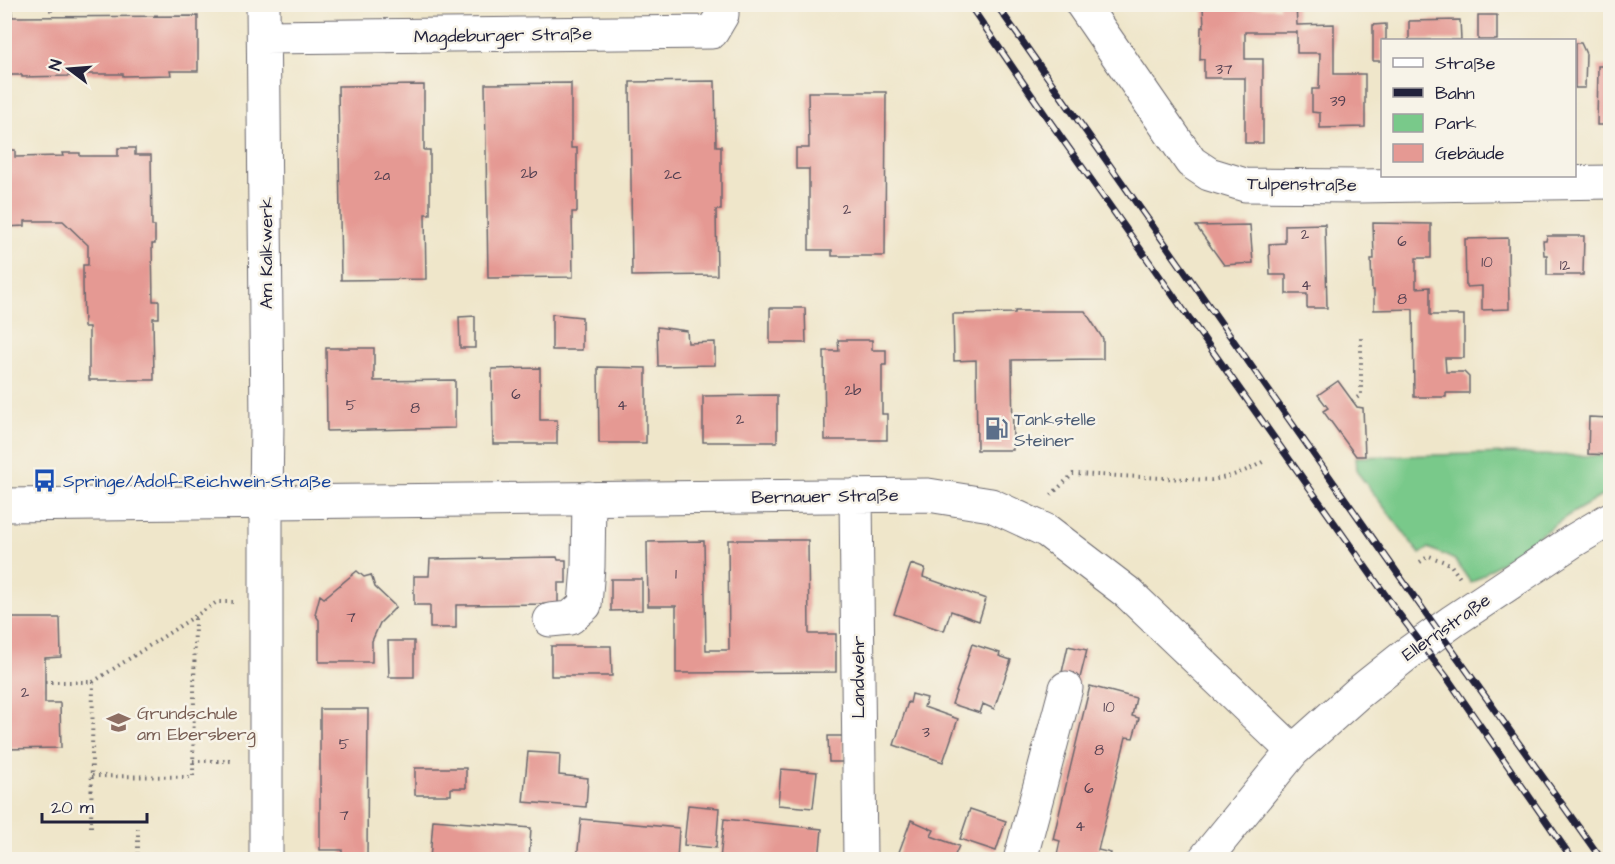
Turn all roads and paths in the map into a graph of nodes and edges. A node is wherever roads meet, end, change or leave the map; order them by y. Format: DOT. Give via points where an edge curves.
graph roads {
  1 [pos="51,4"];
  2 [pos="156,4"];
  3 [pos="263,4"];
  4 [pos="722,4"];
  5 [pos="1082,4"];
  6 [pos="156,16"];
  7 [pos="51,17"];
  8 [pos="264,37"];
  9 [pos="1611,182"];
  10 [pos="1361,334"];
  11 [pos="1353,401"];
  12 [pos="1266,460"];
  13 [pos="856,495"];
  14 [pos="589,498"];
  15 [pos="1046,499"];
  16 [pos="266,501"];
  17 [pos="4,504"];
  18 [pos="1611,519"];
  19 [pos="1420,562"];
  20 [pos="1462,581"];
  21 [pos="236,602"];
  22 [pos="195,616"];
  23 [pos="550,620"];
  24 [pos="45,682"];
  25 [pos="93,682"];
  26 [pos="1066,688"];
  27 [pos="1293,752"];
  28 [pos="193,760"];
  29 [pos="235,761"];
  30 [pos="92,776"];
  31 [pos="91,827"];
  32 [pos="138,827"];
  33 [pos="138,860"];
  34 [pos="266,860"];
  35 [pos="860,860"];
  36 [pos="1020,860"];
  37 [pos="1204,860"];
  1 -- 7 [label="path"];
  2 -- 6 [label="path"];
  3 -- 8 [label="street, Am Kalkwerk"];
  4 -- 8 [label="street, Magdeburger Straße" via="722,15 712,32"];
  5 -- 9 [label="street, Tulpenstraße" via="1191,162 1209,174 1245,185"];
  8 -- 16 [label="street, Am Kalkwerk"];
  10 -- 11 [label="path" via="1361,395"];
  12 -- 15 [label="path" via="1246,471 1211,480 1073,474"];
  13 -- 14 [label="street, Bernauer Straße"];
  13 -- 27 [label="street, Bernauer Straße" via="928,495 991,505 1047,531 1128,593"];
  13 -- 35 [label="street, Landwehr"];
  14 -- 16 [label="street, Bernauer Straße"];
  14 -- 23 [label="street" via="585,606 570,618"];
  16 -- 17 [label="street, Bernauer Straße"];
  16 -- 34 [label="street, Am Kalkwerk"];
  18 -- 27 [label="street, Ellernstraße" via="1563,547 1407,654"];
  19 -- 20 [label="path" via="1429,556 1450,564"];
  21 -- 22 [label="path" via="217,602"];
  22 -- 25 [label="path"];
  22 -- 28 [label="path"];
  24 -- 25 [label="path"];
  25 -- 30 [label="path"];
  26 -- 36 [label="street"];
  27 -- 37 [label="street, Ellernstraße"];
  28 -- 29 [label="path"];
  28 -- 30 [label="path" via="193,777"];
  30 -- 31 [label="path"];
  32 -- 33 [label="path"];
}
